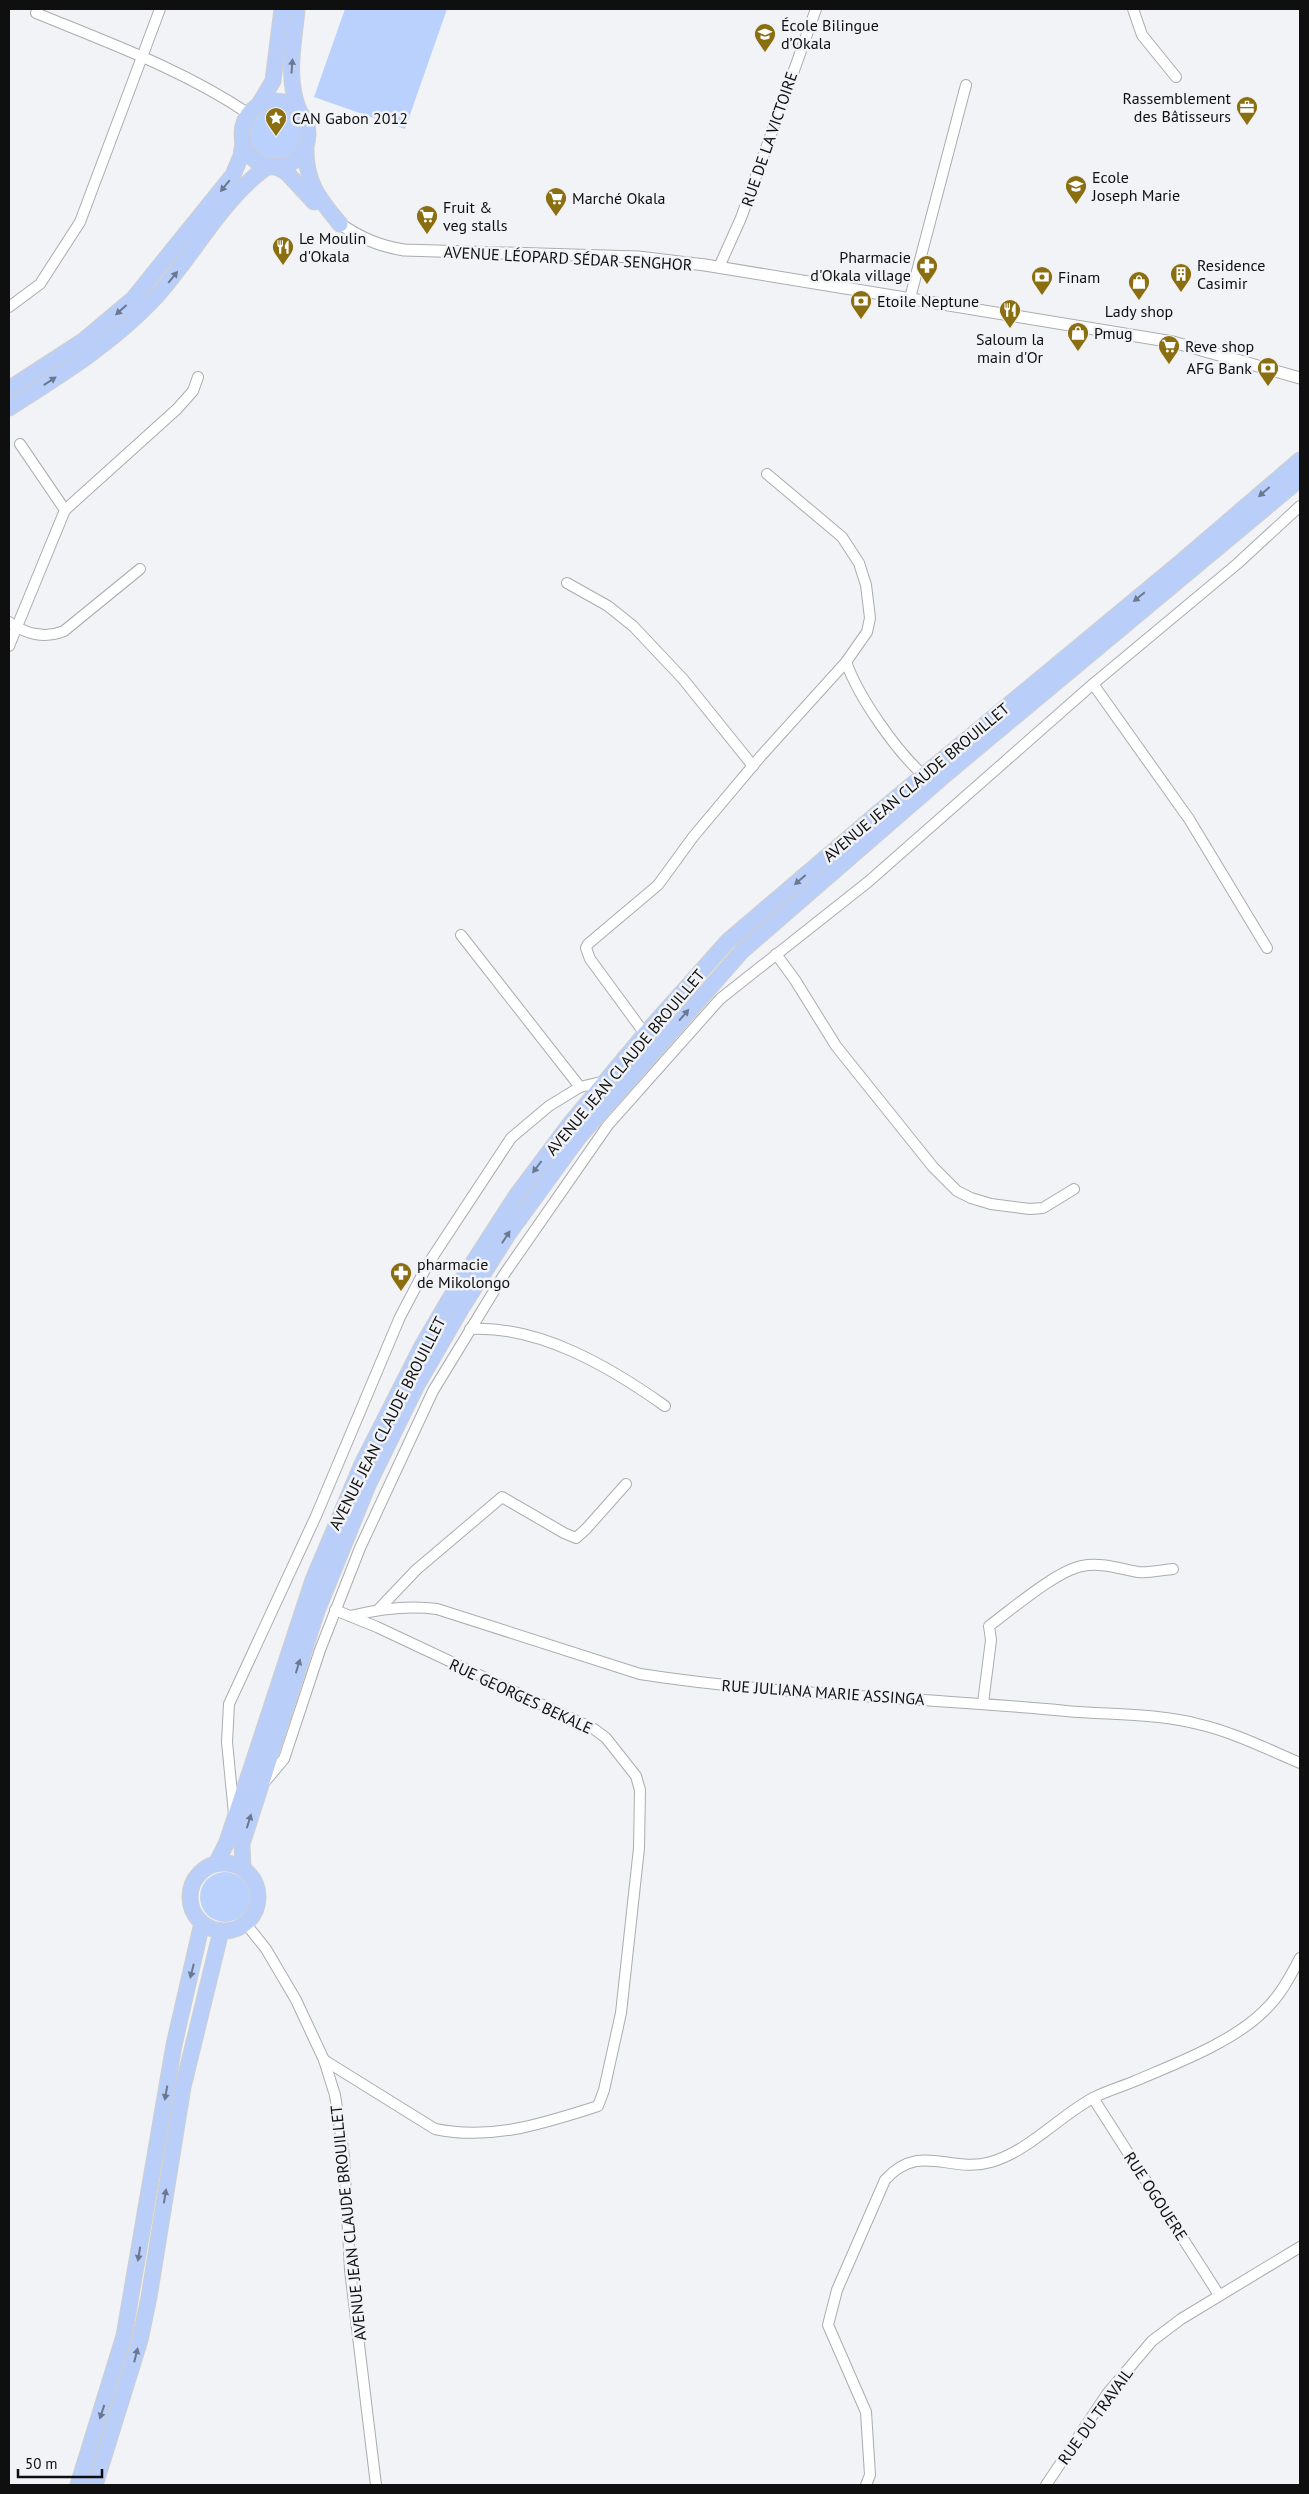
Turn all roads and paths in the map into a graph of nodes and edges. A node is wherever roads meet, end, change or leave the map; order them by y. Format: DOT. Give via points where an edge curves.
graph roads {
  1 [pos="38,9"];
  2 [pos="160,9"];
  3 [pos="282,9"];
  4 [pos="297,9"];
  5 [pos="816,9"];
  6 [pos="1133,9"];
  7 [pos="142,56"];
  8 [pos="1176,77"];
  9 [pos="966,85"];
  10 [pos="254,110"];
  11 [pos="300,113"];
  12 [pos="244,142"];
  13 [pos="306,147"];
  14 [pos="273,167"];
  15 [pos="340,224"];
  16 [pos="719,267"];
  17 [pos="910,298"];
  18 [pos="9,307"];
  19 [pos="198,377"];
  20 [pos="1300,378"];
  21 [pos="9,389"];
  22 [pos="9,408"];
  23 [pos="20,444"];
  24 [pos="1300,460"];
  25 [pos="767,474"];
  26 [pos="1300,479"];
  27 [pos="1300,506"];
  28 [pos="64,510"];
  29 [pos="140,569"];
  30 [pos="567,584"];
  31 [pos="13,625"];
  32 [pos="9,646"];
  33 [pos="846,662"];
  34 [pos="1094,684"];
  35 [pos="753,766"];
  36 [pos="923,775"];
  37 [pos="461,935"];
  38 [pos="1267,948"];
  39 [pos="776,954"];
  40 [pos="645,1034"];
  41 [pos="605,1081"];
  42 [pos="580,1087"];
  43 [pos="1074,1189"];
  44 [pos="470,1329"];
  45 [pos="665,1406"];
  46 [pos="626,1484"];
  47 [pos="1173,1569"];
  48 [pos="335,1610"];
  49 [pos="378,1610"];
  50 [pos="350,1616"];
  51 [pos="983,1703"];
  52 [pos="1300,1763"];
  53 [pos="260,1786"];
  54 [pos="234,1816"];
  55 [pos="217,1862"];
  56 [pos="243,1868"];
  57 [pos="202,1923"];
  58 [pos="246,1924"];
  59 [pos="221,1931"];
  60 [pos="1300,1958"];
  61 [pos="324,2060"];
  62 [pos="1093,2098"];
  63 [pos="1300,2247"];
  64 [pos="1219,2295"];
  65 [pos="78,2485"];
  66 [pos="95,2485"];
  67 [pos="376,2485"];
  68 [pos="866,2485"];
  69 [pos="1046,2485"];
  1 -- 7 [label="street" via="36,13"];
  2 -- 7 [label="street"];
  3 -- 10 [label="main road" via="270,89"];
  11 -- 4 [label="main road, one-way" via="292,96 291,83"];
  5 -- 16 [label="street, RUE DE LA VICTOIRE" via="741,218"];
  6 -- 8 [label="street" via="1142,35"];
  7 -- 10 [label="street"];
  7 -- 18 [label="street" via="80,222 40,284"];
  9 -- 17 [label="street"];
  10 -- 11 [label="main road" via="268,102 280,102"];
  10 -- 12 [label="main road" via="243,132"];
  11 -- 13 [label="main road" via="308,129"];
  12 -- 14 [label="main road" via="252,158"];
  12 -- 21 [label="main road, one-way" via="233,175 133,299 83,341"];
  13 -- 14 [label="main road" via="294,161"];
  13 -- 15 [label="main road" via="310,182 323,205"];
  14 -- 15 [label="main road" via="291,177 327,215"];
  22 -- 14 [label="main road, one-way" via="91,354 130,323 160,292 242,188"];
  15 -- 16 [label="street, AVENUE LÉOPARD SÉDAR SENGHOR" via="362,238 404,250 638,258"];
  16 -- 17 [label="street, AVENUE LÉOPARD SÉDAR SENGHOR"];
  17 -- 20 [label="street, AVENUE LÉOPARD SÉDAR SENGHOR" via="1173,342"];
  19 -- 28 [label="street" via="193,391 177,409"];
  23 -- 28 [label="street"];
  24 -- 36 [label="main road, AVENUE JEAN CLAUDE BROUILLET, one-way"];
  25 -- 33 [label="street" via="842,538 859,563 866,585 870,618 867,632"];
  53 -- 26 [label="main road, AVENUE JEAN CLAUDE BROUILLET, one-way" via="317,1611 368,1485 403,1412 486,1268 579,1137 742,951 946,774"];
  27 -- 34 [label="street" via="1237,564"];
  28 -- 31 [label="street"];
  29 -- 31 [label="street" via="64,631 42,636"];
  30 -- 35 [label="street" via="608,606 633,626 683,679"];
  31 -- 32 [label="street"];
  33 -- 35 [label="street"];
  33 -- 36 [label="street" via="859,691 909,762"];
  34 -- 38 [label="street" via="1189,819"];
  34 -- 39 [label="street" via="868,882"];
  35 -- 40 [label="street" via="693,837 658,885 586,948 590,959"];
  36 -- 40 [label="main road, AVENUE JEAN CLAUDE BROUILLET, one-way" via="728,941"];
  37 -- 42 [label="street"];
  39 -- 43 [label="street" via="836,1046 933,1167 958,1191 991,1204 1030,1209 1043,1208"];
  39 -- 44 [label="street" via="701,1018 608,1125"];
  40 -- 41 [label="main road, AVENUE JEAN CLAUDE BROUILLET"];
  41 -- 42 [label="street"];
  41 -- 54 [label="main road, AVENUE JEAN CLAUDE BROUILLET, one-way" via="501,1218 422,1346 388,1412 336,1521 313,1580"];
  42 -- 54 [label="street" via="549,1106 511,1138 442,1242 400,1317 316,1516 230,1704 227,1742"];
  44 -- 45 [label="street" via="514,1330 547,1342 613,1371"];
  44 -- 48 [label="street" via="434,1391 390,1480"];
  46 -- 49 [label="street" via="576,1538 502,1497 416,1570"];
  47 -- 51 [label="street" via="1140,1572 1116,1567 1081,1566 1063,1573 989,1626 991,1640"];
  48 -- 50 [label="street, RUE GEORGES BEKALE"];
  48 -- 53 [label="street" via="284,1759"];
  49 -- 50 [label="street, RUE JULIANA MARIE ASSINGA"];
  49 -- 51 [label="street, RUE JULIANA MARIE ASSINGA" via="418,1606 438,1608 640,1674 790,1691"];
  50 -- 61 [label="street, RUE GEORGES BEKALE" via="594,1729 606,1738 636,1776 640,1790 639,1848 621,2013 598,2106 510,2132 456,2133 435,2129"];
  51 -- 52 [label="street, RUE JULIANA MARIE ASSINGA" via="1197,1724"];
  56 -- 53 [label="main road, AVENUE JEAN CLAUDE BROUILLET, one-way" via="242,1844"];
  54 -- 55 [label="main road, AVENUE JEAN CLAUDE BROUILLET"];
  55 -- 56 [label="main road"];
  55 -- 57 [label="main road" via="199,1873 190,1892 194,1913"];
  56 -- 58 [label="main road" via="253,1877 259,1897 257,1907"];
  57 -- 59 [label="main road"];
  57 -- 65 [label="main road, one-way" via="175,2038 124,2336"];
  58 -- 59 [label="main road" via="232,1931"];
  58 -- 61 [label="street, AVENUE JEAN CLAUDE BROUILLET" via="279,1968"];
  66 -- 59 [label="main road, one-way" via="140,2340 183,2087"];
  60 -- 62 [label="street" via="1278,1996 1235,2034"];
  61 -- 67 [label="street, AVENUE JEAN CLAUDE BROUILLET" via="341,2130 350,2270"];
  62 -- 64 [label="street, RUE OGOUERE"];
  62 -- 68 [label="street" via="1008,2156 976,2165 915,2160 885,2180 842,2277 828,2325 866,2412 870,2475"];
  63 -- 64 [label="street, RUE DU TRAVAIL"];
  64 -- 69 [label="street, RUE DU TRAVAIL" via="1152,2341 1107,2394"];
}
